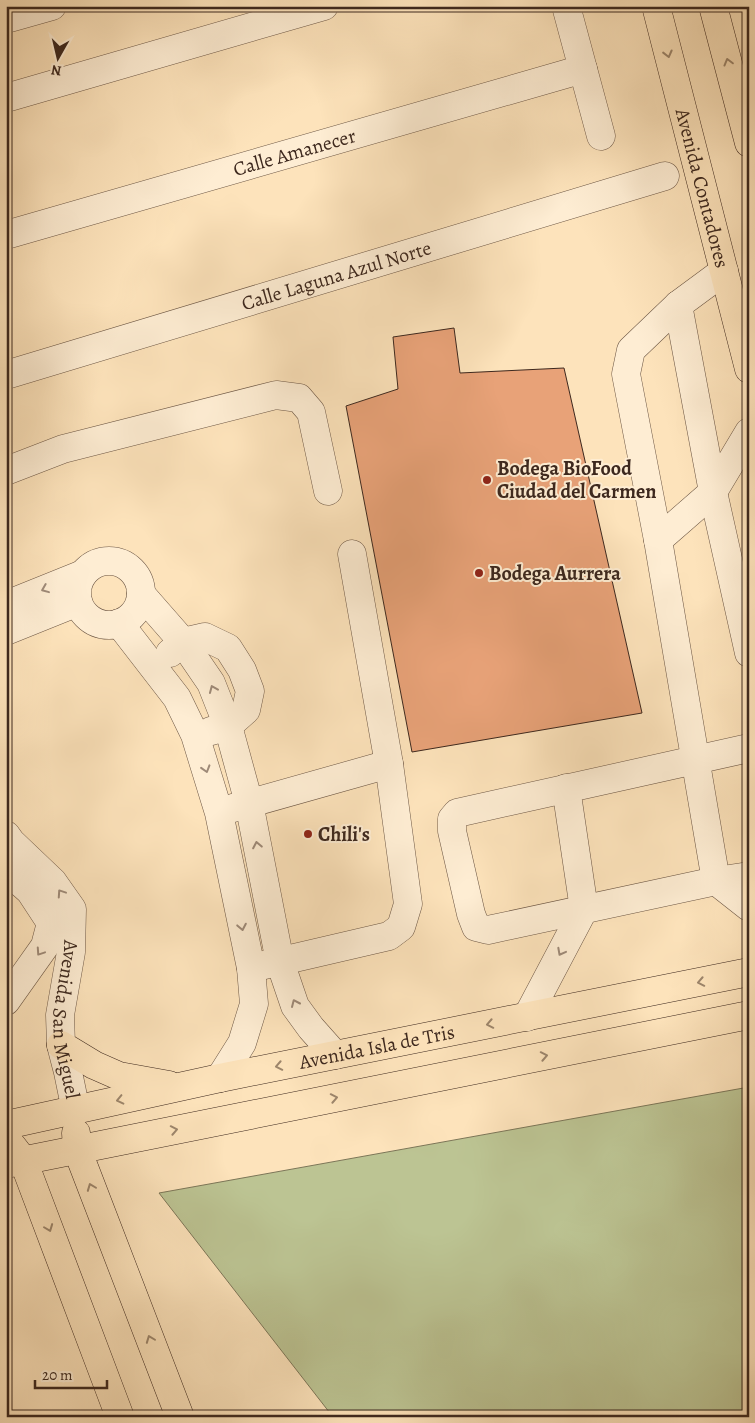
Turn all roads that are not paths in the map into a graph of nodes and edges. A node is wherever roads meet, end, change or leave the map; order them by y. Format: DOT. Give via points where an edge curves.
graph roads {
  1 [pos="52,6"];
  2 [pos="324,6"];
  3 [pos="566,6"];
  4 [pos="656,6"];
  5 [pos="713,6"];
  6 [pos="6,19"];
  7 [pos="583,69"];
  8 [pos="6,98"];
  9 [pos="601,136"];
  10 [pos="749,143"];
  11 [pos="665,176"];
  12 [pos="6,235"];
  13 [pos="724,272"];
  14 [pos="678,305"];
  15 [pos="749,369"];
  16 [pos="6,375"];
  17 [pos="749,432"];
  18 [pos="6,471"];
  19 [pos="328,491"];
  20 [pos="713,492"];
  21 [pos="658,540"];
  22 [pos="352,554"];
  23 [pos="83,574"];
  24 [pos="141,594"];
  25 [pos="78,602"];
  26 [pos="7,622"];
  27 [pos="119,623"];
  28 [pos="183,642"];
  29 [pos="749,652"];
  30 [pos="154,667"];
  31 [pos="228,726"];
  32 [pos="195,736"];
  33 [pos="749,748"];
  34 [pos="696,759"];
  35 [pos="389,764"];
  36 [pos="566,788"];
  37 [pos="249,803"];
  38 [pos="219,813"];
  39 [pos="6,834"];
  40 [pos="6,870"];
  41 [pos="749,876"];
  42 [pos="716,881"];
  43 [pos="749,907"];
  44 [pos="584,909"];
  45 [pos="280,962"];
  46 [pos="251,968"];
  47 [pos="749,972"];
  48 [pos="6,1001"];
  49 [pos="749,1014"];
  50 [pos="527,1017"];
  51 [pos="61,1045"];
  52 [pos="335,1055"];
  53 [pos="220,1078"];
  54 [pos="178,1087"];
  55 [pos="76,1111"];
  56 [pos="6,1125"];
  57 [pos="6,1138"];
  58 [pos="77,1150"];
  59 [pos="15,1162"];
  60 [pos="120,1417"];
  61 [pos="180,1417"];
  1 -- 6 [label="street"];
  2 -- 8 [label="street"];
  3 -- 7 [label="street"];
  4 -- 13 [label="main road, Avenida Contadores, one-way"];
  10 -- 5 [label="main road, one-way"];
  7 -- 9 [label="street"];
  7 -- 12 [label="street, Calle Amanecer"];
  11 -- 16 [label="street, Calle Laguna Azul Norte"];
  13 -- 14 [label="street"];
  13 -- 15 [label="main road, Avenida Contadores"];
  14 -- 20 [label="street"];
  14 -- 21 [label="street" via="631,350 626,374"];
  17 -- 20 [label="street"];
  18 -- 19 [label="street" via="63,449 276,395 299,398 310,412"];
  20 -- 21 [label="street"];
  20 -- 29 [label="street"];
  21 -- 34 [label="street"];
  22 -- 35 [label="street"];
  23 -- 24 [label="street" via="100,562 120,563 136,575"];
  23 -- 25 [label="street" via="77,592"];
  23 -- 26 [label="street, one-way"];
  24 -- 27 [label="street" via="135,612"];
  24 -- 28 [label="street"];
  25 -- 26 [label="street"];
  25 -- 27 [label="street" via="90,619 109,625"];
  27 -- 30 [label="street"];
  28 -- 30 [label="street"];
  28 -- 31 [label="street" via="206,637 228,648 242,670 250,691 246,710"];
  30 -- 32 [label="street" via="177,698"];
  31 -- 32 [label="street"];
  31 -- 37 [label="street"];
  32 -- 38 [label="street, one-way"];
  33 -- 34 [label="street"];
  34 -- 36 [label="street"];
  34 -- 42 [label="street"];
  35 -- 37 [label="street"];
  35 -- 45 [label="street" via="408,904 402,927 389,936"];
  36 -- 44 [label="street"];
  36 -- 44 [label="street" via="457,813 452,819 452,831 476,927 488,930"];
  37 -- 38 [label="street"];
  45 -- 37 [label="street, one-way"];
  38 -- 46 [label="street, one-way"];
  51 -- 39 [label="street, Avenida San Miguel, one-way" via="60,1015 71,952 72,910 53,882"];
  40 -- 48 [label="street, Avenida San Miguel, one-way" via="30,891 51,923 45,946"];
  41 -- 42 [label="street"];
  42 -- 43 [label="street"];
  42 -- 44 [label="street"];
  44 -- 50 [label="street, one-way"];
  45 -- 46 [label="street"];
  52 -- 45 [label="street, one-way" via="295,1006"];
  46 -- 53 [label="street" via="254,1004 242,1044"];
  47 -- 50 [label="main road, Avenida Isla de Tris, one-way"];
  58 -- 49 [label="main road, Avenida Isla de Tris, one-way"];
  50 -- 52 [label="main road, Avenida Isla de Tris, one-way"];
  51 -- 54 [label="main road" via="94,1066 119,1076"];
  51 -- 55 [label="street, Avenida San Miguel"];
  52 -- 53 [label="main road, Avenida Isla de Tris, one-way"];
  53 -- 54 [label="main road, Avenida Isla de Tris"];
  54 -- 55 [label="main road, Avenida Isla de Tris, one-way"];
  55 -- 56 [label="main road, Avenida Isla de Tris"];
  55 -- 58 [label="main road"];
  57 -- 59 [label="main road"];
  58 -- 59 [label="main road, Avenida Isla de Tris"];
  61 -- 58 [label="main road, one-way"];
  59 -- 60 [label="main road, one-way"];
}
